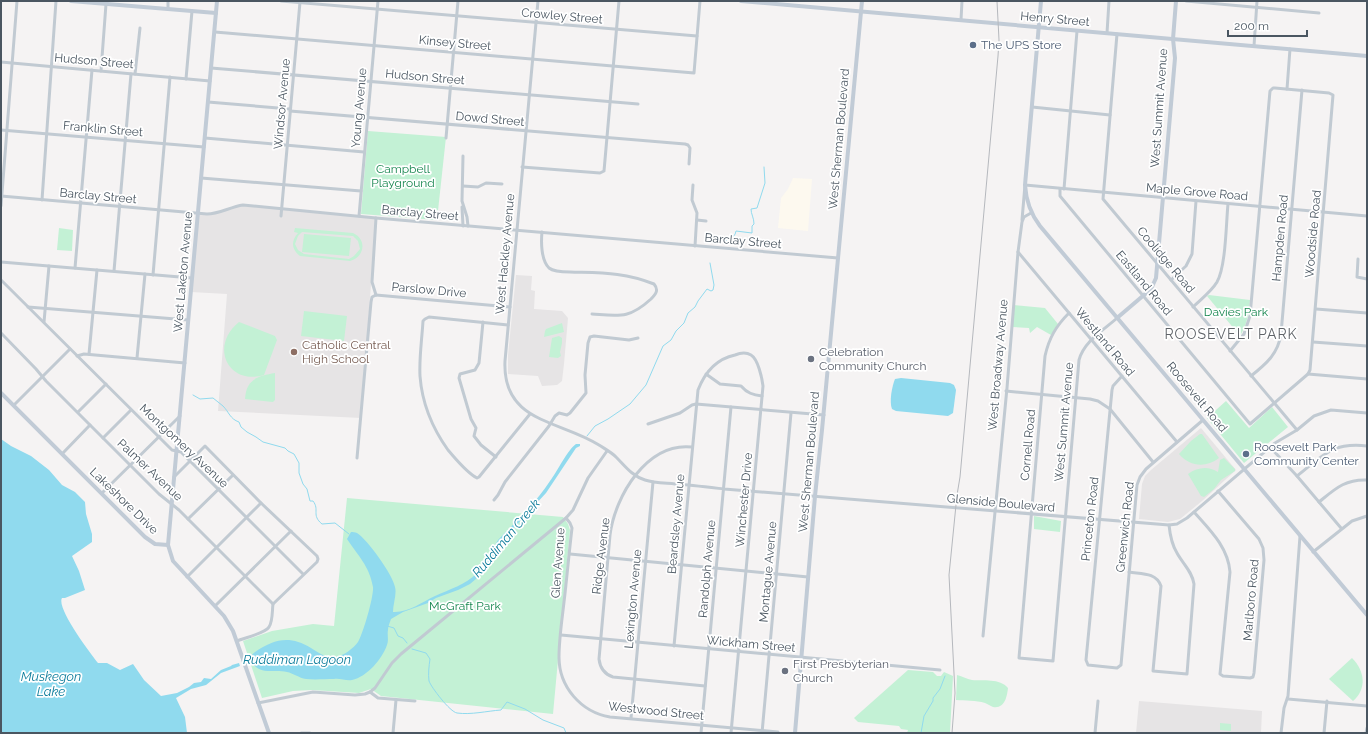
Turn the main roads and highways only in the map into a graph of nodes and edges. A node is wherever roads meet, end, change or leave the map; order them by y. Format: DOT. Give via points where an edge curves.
graph roads {
  1 [pos="71,1"];
  2 [pos="217,1"];
  3 [pos="741,1"];
  4 [pos="862,1"];
  5 [pos="1041,1"];
  6 [pos="1176,1"];
  7 [pos="93,2"];
  8 [pos="118,3"];
  9 [pos="861,11"];
  10 [pos="216,12"];
  11 [pos="1039,28"];
  12 [pos="1173,39"];
  13 [pos="1367,56"];
  14 [pos="1025,185"];
  15 [pos="1118,318"];
  16 [pos="1,392"];
  17 [pos="168,545"];
  18 [pos="1367,615"];
  19 [pos="269,733"];
  20 [pos="795,733"];
  1 -- 7 [label="main road"];
  2 -- 10 [label="main road, West Laketon Avenue"];
  3 -- 9 [label="main road, Henry Street"];
  4 -- 9 [label="main road, West Sherman Boulevard"];
  5 -- 11 [label="main road, West Broadway Avenue"];
  6 -- 12 [label="main road, West Summit Avenue"];
  7 -- 8 [label="main road"];
  8 -- 10 [label="main road"];
  9 -- 11 [label="main road, Henry Street"];
  9 -- 20 [label="main road, West Sherman Boulevard"];
  10 -- 17 [label="main road, West Laketon Avenue"];
  11 -- 12 [label="main road, Henry Street"];
  11 -- 14 [label="main road, West Broadway Avenue"];
  12 -- 13 [label="main road, Henry Street"];
  12 -- 15 [label="main road, West Summit Avenue" via="1175,58 1158,264 1154,285 1144,297"];
  14 -- 15 [label="main road, Roosevelt Road" via="1028,205 1040,226"];
  15 -- 18 [label="main road, Roosevelt Road"];
  16 -- 17 [label="main road, Lakeshore Drive" via="151,542"];
  17 -- 19 [label="main road, Lakeshore Drive" via="173,561 229,623"];
}
